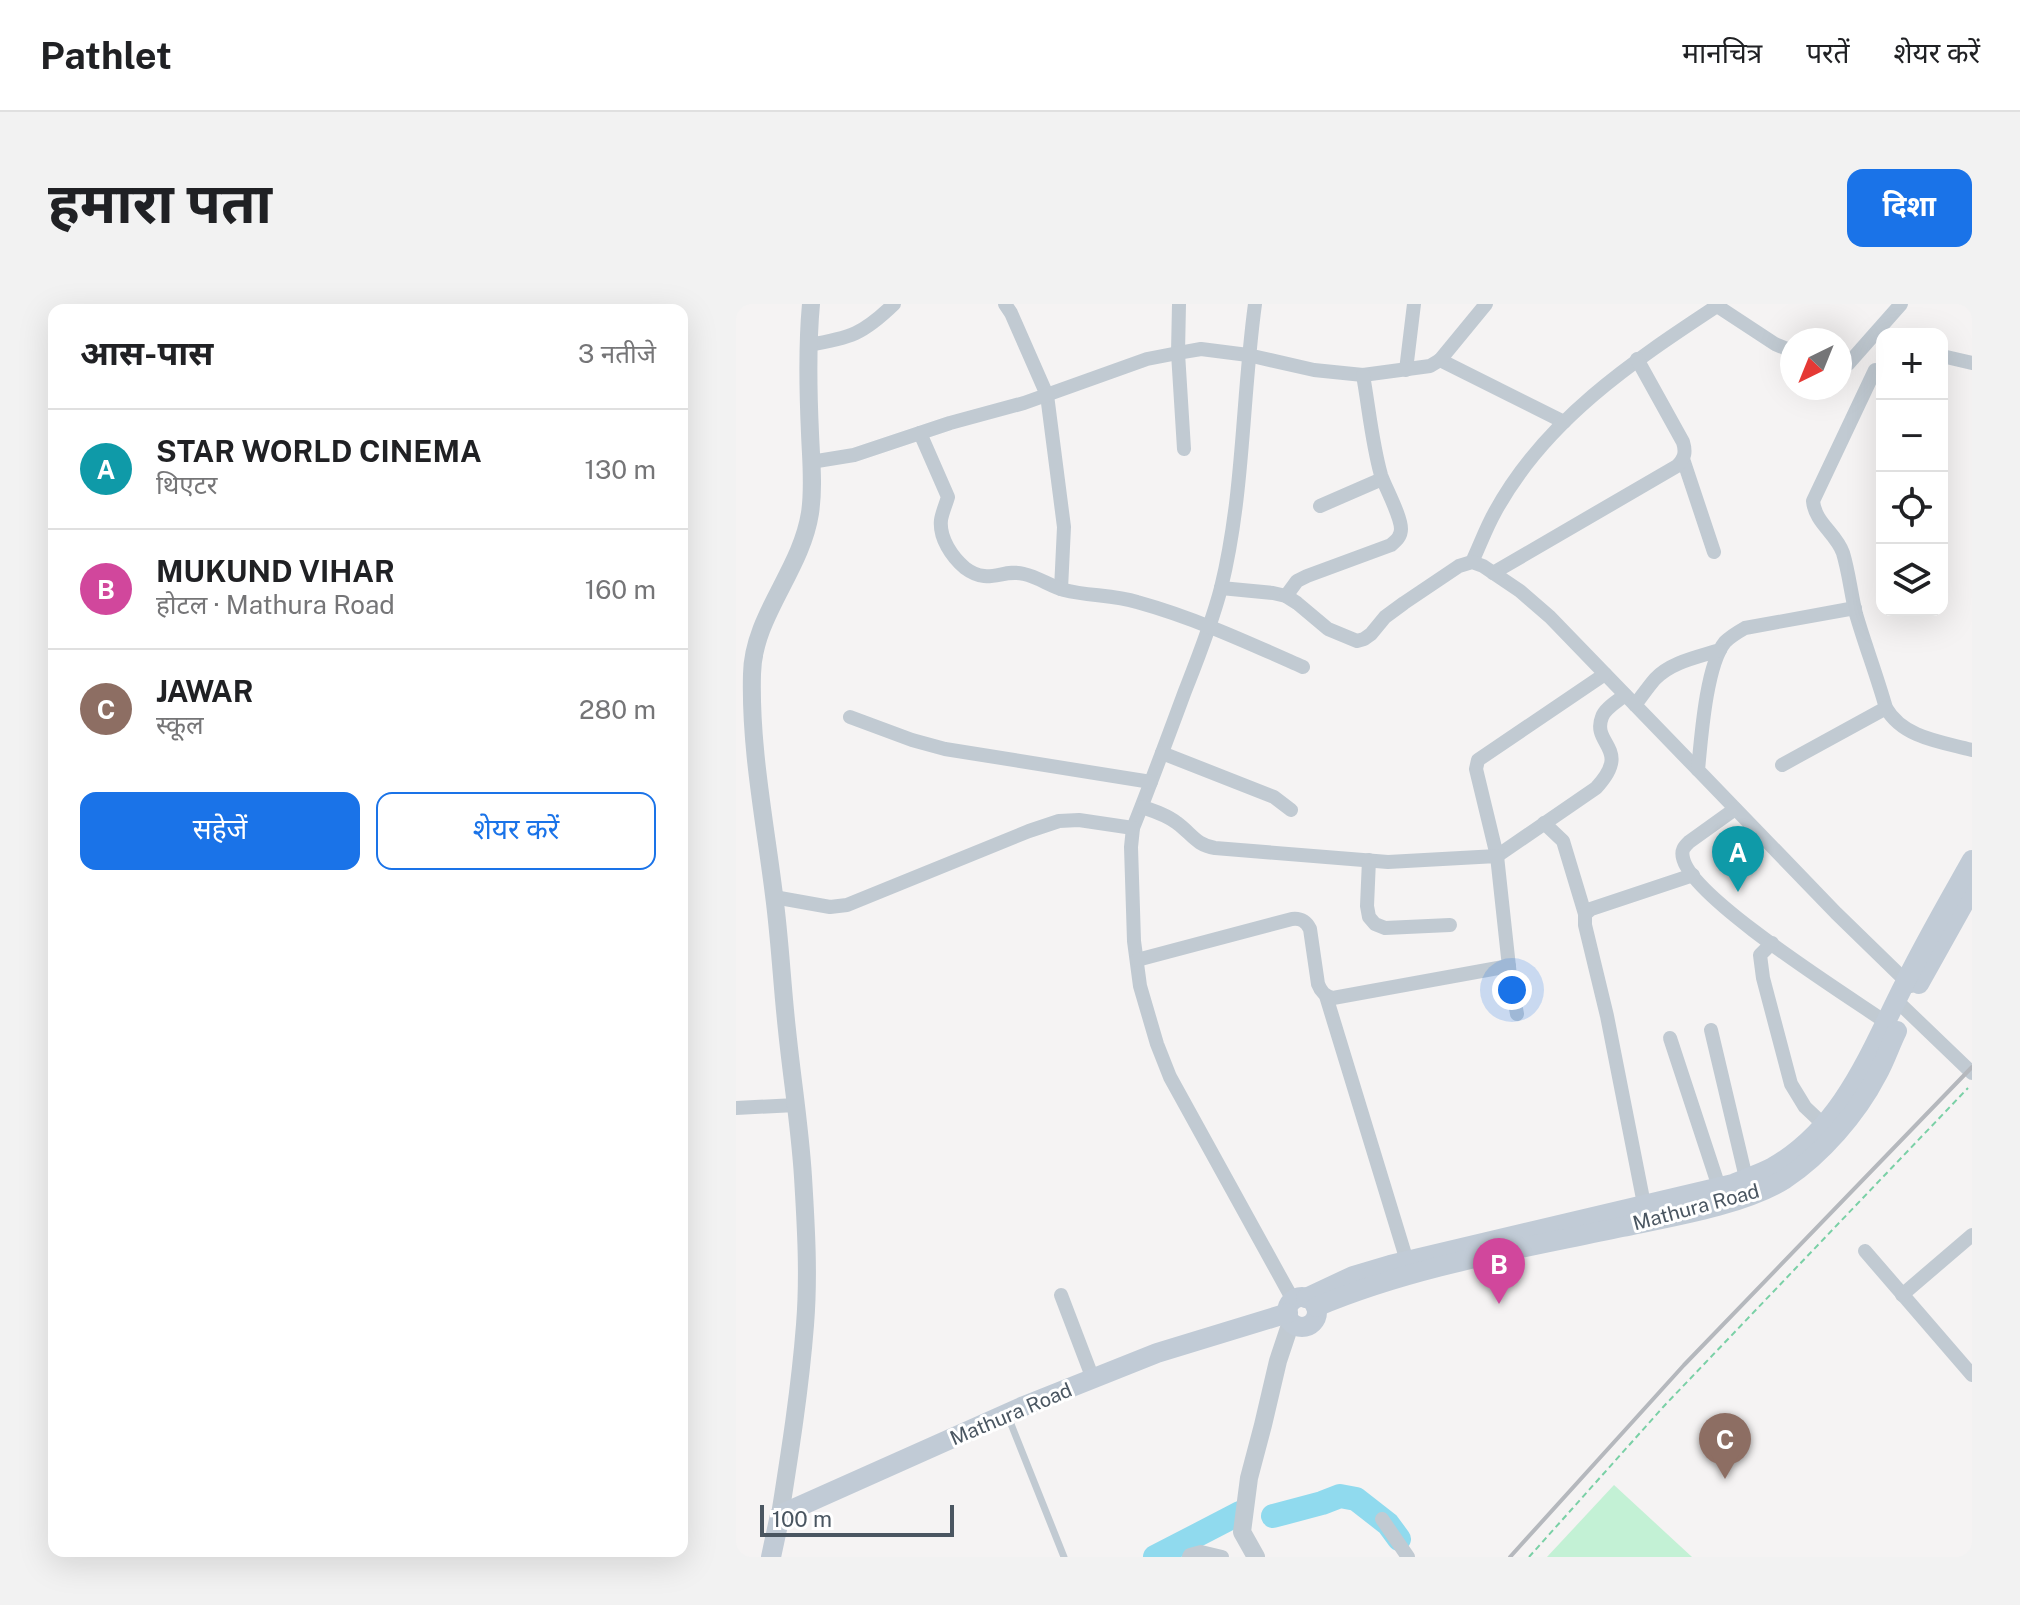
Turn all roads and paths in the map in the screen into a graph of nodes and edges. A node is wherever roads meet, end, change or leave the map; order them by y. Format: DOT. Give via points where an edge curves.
graph roads {
  1 [pos="811,304"];
  2 [pos="894,304"];
  3 [pos="1005,304"];
  4 [pos="1179,304"];
  5 [pos="1255,304"];
  6 [pos="1414,304"];
  7 [pos="1486,304"];
  8 [pos="1901,304"];
  9 [pos="1716,305"];
  10 [pos="808,345"];
  11 [pos="1780,346"];
  12 [pos="1178,353"];
  13 [pos="1248,355"];
  14 [pos="1852,355"];
  15 [pos="1948,357"];
  16 [pos="1637,359"];
  17 [pos="1440,360"];
  18 [pos="1972,363"];
  19 [pos="1852,364"];
  20 [pos="1876,368"];
  21 [pos="1406,370"];
  22 [pos="1363,375"];
  23 [pos="1876,375"];
  24 [pos="1047,395"];
  25 [pos="1564,422"];
  26 [pos="920,433"];
  27 [pos="1184,449"];
  28 [pos="1683,459"];
  29 [pos="811,462"];
  30 [pos="1382,479"];
  31 [pos="1320,506"];
  32 [pos="1714,552"];
  33 [pos="1472,562"];
  34 [pos="1493,573"];
  35 [pos="1221,588"];
  36 [pos="1061,589"];
  37 [pos="1286,596"];
  38 [pos="1855,608"];
  39 [pos="1209,625"];
  40 [pos="1720,650"];
  41 [pos="1303,667"];
  42 [pos="1605,674"];
  43 [pos="1630,700"];
  44 [pos="1886,708"];
  45 [pos="850,717"];
  46 [pos="1972,750"];
  47 [pos="1162,753"];
  48 [pos="1782,765"];
  49 [pos="1698,770"];
  50 [pos="1151,782"];
  51 [pos="1142,807"];
  52 [pos="1735,809"];
  53 [pos="1291,810"];
  54 [pos="1544,823"];
  55 [pos="1133,828"];
  56 [pos="1497,856"];
  57 [pos="1369,860"];
  58 [pos="1972,860"];
  59 [pos="1693,875"];
  60 [pos="1972,889"];
  61 [pos="774,897"];
  62 [pos="1585,914"];
  63 [pos="1450,925"];
  64 [pos="1772,943"];
  65 [pos="1137,960"];
  66 [pos="1509,966"];
  67 [pos="1906,995"];
  68 [pos="1326,996"];
  69 [pos="1517,1014"];
  70 [pos="1887,1023"];
  71 [pos="1711,1030"];
  72 [pos="1670,1038"];
  73 [pos="1972,1073"];
  74 [pos="1972,1084"];
  75 [pos="796,1105"];
  76 [pos="736,1108"];
  77 [pos="1823,1124"];
  78 [pos="1746,1178"];
  79 [pos="1719,1187"];
  80 [pos="1644,1204"];
  81 [pos="1972,1235"];
  82 [pos="1501,1245"];
  83 [pos="1865,1251"];
  84 [pos="1407,1261"];
  85 [pos="1061,1295"];
  86 [pos="1902,1295"];
  87 [pos="1299,1311"];
  88 [pos="1969,1365"];
  89 [pos="1093,1379"];
  90 [pos="1007,1414"];
  91 [pos="780,1515"];
  92 [pos="1382,1519"];
  93 [pos="1257,1556"];
  94 [pos="771,1557"];
  95 [pos="1064,1557"];
  96 [pos="1189,1557"];
  97 [pos="1222,1557"];
  98 [pos="1408,1557"];
  99 [pos="1529,1557"];
  1 -- 10 [label="street"];
  2 -- 10 [label="street" via="860,332"];
  3 -- 24 [label="street"];
  4 -- 12 [label="street"];
  5 -- 13 [label="street"];
  6 -- 21 [label="street"];
  7 -- 17 [label="street"];
  8 -- 14 [label="street"];
  9 -- 11 [label="street"];
  9 -- 16 [label="street"];
  10 -- 29 [label="street"];
  12 -- 13 [label="street" via="1201,349"];
  12 -- 24 [label="street"];
  12 -- 27 [label="street"];
  13 -- 22 [label="street"];
  13 -- 35 [label="street" via="1241,459"];
  15 -- 18 [label="street"];
  16 -- 25 [label="street"];
  16 -- 28 [label="street" via="1683,442"];
  17 -- 21 [label="street"];
  17 -- 25 [label="street"];
  19 -- 20 [label="street"];
  21 -- 22 [label="street"];
  22 -- 30 [label="street"];
  23 -- 38 [label="street" via="1813,501 1816,517 1843,553"];
  24 -- 26 [label="street"];
  24 -- 36 [label="street" via="1064,527"];
  25 -- 33 [label="street" via="1520,472"];
  26 -- 29 [label="street" via="854,455"];
  26 -- 36 [label="street" via="948,497 941,530 954,558 978,576 1019,573"];
  28 -- 32 [label="street"];
  28 -- 34 [label="street"];
  29 -- 61 [label="street" via="811,505 803,543 754,647 759,792"];
  30 -- 31 [label="street"];
  30 -- 37 [label="street" via="1400,523 1397,540 1297,581"];
  33 -- 34 [label="street"];
  33 -- 37 [label="street" via="1421,590 1357,641 1337,635"];
  34 -- 42 [label="street" via="1550,617"];
  35 -- 37 [label="street"];
  35 -- 39 [label="street"];
  36 -- 39 [label="street" via="1134,601"];
  38 -- 40 [label="street" via="1745,628"];
  38 -- 44 [label="street"];
  39 -- 41 [label="street"];
  39 -- 47 [label="street"];
  40 -- 43 [label="street" via="1668,669"];
  40 -- 49 [label="street"];
  42 -- 43 [label="street"];
  42 -- 56 [label="street" via="1478,760"];
  43 -- 49 [label="street"];
  43 -- 54 [label="street" via="1603,713 1600,721 1612,755 1607,776"];
  44 -- 46 [label="street" via="1905,729"];
  44 -- 48 [label="street"];
  45 -- 50 [label="street" via="945,749"];
  47 -- 50 [label="street"];
  47 -- 53 [label="street" via="1274,797"];
  49 -- 52 [label="street"];
  50 -- 51 [label="street"];
  51 -- 55 [label="street"];
  51 -- 57 [label="street" via="1166,816 1203,846"];
  52 -- 59 [label="street" via="1684,848 1684,862"];
  52 -- 67 [label="street"];
  54 -- 56 [label="street"];
  54 -- 62 [label="street" via="1563,841"];
  55 -- 61 [label="street" via="1059,821 847,905"];
  55 -- 65 [label="street"];
  56 -- 57 [label="street"];
  56 -- 66 [label="street"];
  57 -- 63 [label="street" via="1367,906 1375,924"];
  58 -- 67 [label="main road"];
  59 -- 62 [label="street"];
  59 -- 64 [label="street" via="1732,915"];
  60 -- 67 [label="main road, Mathura Road"];
  61 -- 75 [label="street"];
  62 -- 80 [label="street"];
  64 -- 70 [label="street"];
  64 -- 77 [label="street" via="1760,955 1763,978 1791,1084"];
  65 -- 68 [label="street" via="1299,918 1310,929 1318,984"];
  65 -- 87 [label="street" via="1140,986 1170,1077"];
  66 -- 68 [label="street"];
  66 -- 69 [label="street"];
  67 -- 70 [label="main road, Mathura Road"];
  67 -- 73 [label="street"];
  67 -- 82 [label="main road, Mathura Road" via="1877,1076 1847,1121 1814,1157 1784,1179 1759,1193 1714,1206"];
  68 -- 84 [label="street"];
  70 -- 77 [label="main road, Mathura Road" via="1861,1073"];
  71 -- 78 [label="street"];
  72 -- 79 [label="street"];
  74 -- 99 [label="path" via="1665,1405"];
  75 -- 76 [label="street"];
  75 -- 91 [label="street" via="807,1284 799,1387"];
  77 -- 78 [label="main road, Mathura Road" via="1773,1166"];
  78 -- 79 [label="main road, Mathura Road"];
  79 -- 80 [label="main road, Mathura Road"];
  80 -- 82 [label="main road, Mathura Road"];
  81 -- 86 [label="street"];
  82 -- 84 [label="main road, Mathura Road"];
  82 -- 87 [label="main road, Mathura Road"];
  83 -- 86 [label="street"];
  84 -- 87 [label="main road, Mathura Road" via="1353,1276"];
  85 -- 89 [label="street"];
  86 -- 88 [label="street"];
  87 -- 89 [label="main road, Mathura Road" via="1157,1353"];
  87 -- 93 [label="street" via="1254,1521"];
  89 -- 90 [label="main road, Mathura Road"];
  90 -- 91 [label="main road, Mathura Road"];
  90 -- 95 [label="lane"];
  91 -- 94 [label="main road"];
  92 -- 98 [label="street"];
  96 -- 97 [label="street" via="1201,1552"];
}
